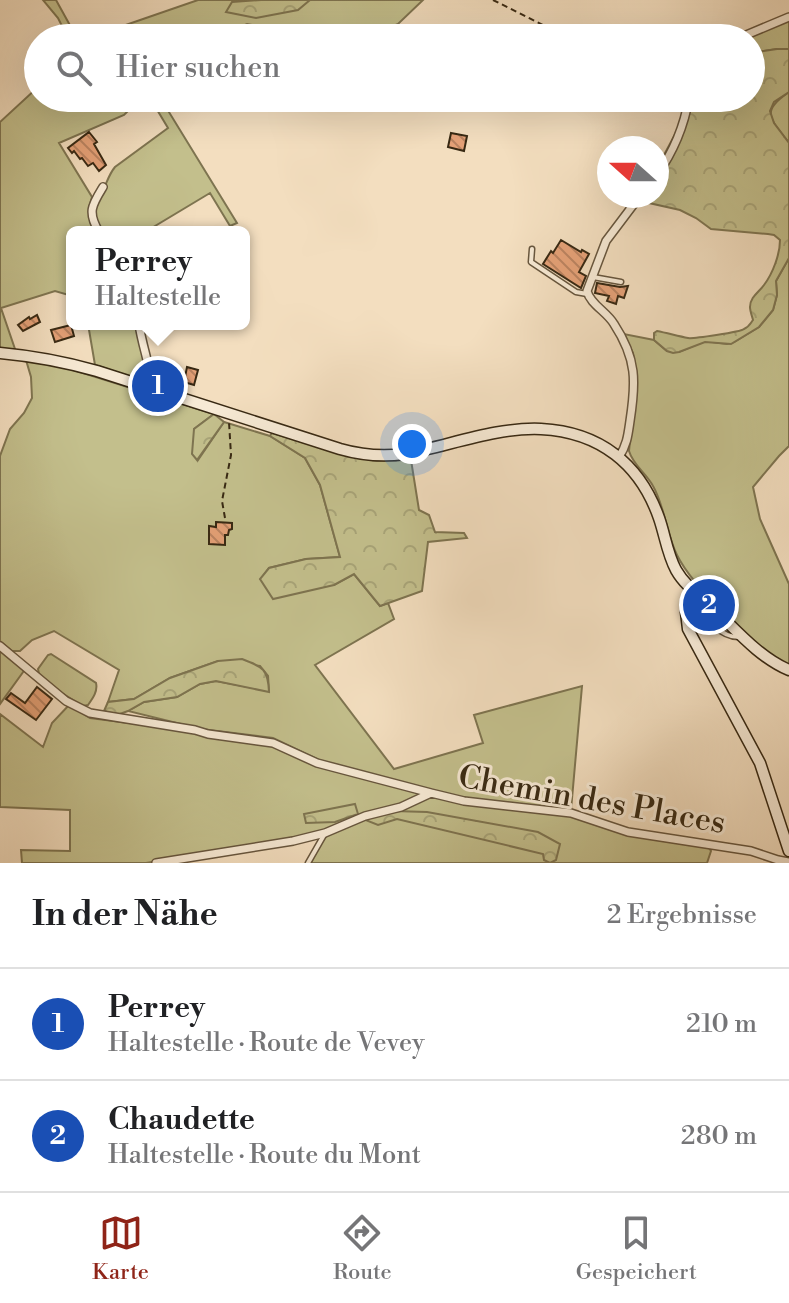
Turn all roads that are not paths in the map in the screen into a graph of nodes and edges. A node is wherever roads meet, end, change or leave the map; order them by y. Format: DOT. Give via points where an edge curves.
graph roads {
  1 [pos="789,17"];
  2 [pos="765,27"];
  3 [pos="686,112"];
  4 [pos="669,154"];
  5 [pos="103,187"];
  6 [pos="631,208"];
  7 [pos="95,226"];
  8 [pos="532,249"];
  9 [pos="591,277"];
  10 [pos="621,282"];
  11 [pos="587,294"];
  12 [pos="140,330"];
  13 [pos="0,353"];
  14 [pos="152,389"];
  15 [pos="619,457"];
  16 [pos="698,595"];
  17 [pos="0,646"];
  18 [pos="789,670"];
  19 [pos="431,793"];
  20 [pos="325,833"];
  21 [pos="789,851"];
  22 [pos="789,862"];
  23 [pos="156,863"];
  24 [pos="308,863"];
  1 -- 2 [label="street"];
  3 -- 4 [label="street"];
  5 -- 7 [label="street" via="91,208"];
  6 -- 9 [label="street" via="606,241"];
  8 -- 11 [label="lane" via="531,262"];
  9 -- 10 [label="lane"];
  9 -- 11 [label="street"];
  11 -- 15 [label="street" via="613,322 633,368 628,438"];
  12 -- 14 [label="street"];
  13 -- 14 [label="main road" via="64,362"];
  14 -- 15 [label="main road" via="363,454 404,454 537,429 590,439"];
  15 -- 16 [label="main road" via="646,489 673,563"];
  16 -- 18 [label="main road"];
  16 -- 21 [label="main road" via="687,609 688,629 757,755"];
  17 -- 19 [label="street" via="66,701 90,713 273,743 317,763"];
  19 -- 20 [label="street, Chemin des Places"];
  19 -- 22 [label="street, Chemin des Places" via="571,813 628,832"];
  20 -- 23 [label="street, Chemin des Places"];
  20 -- 24 [label="lane"];
}
